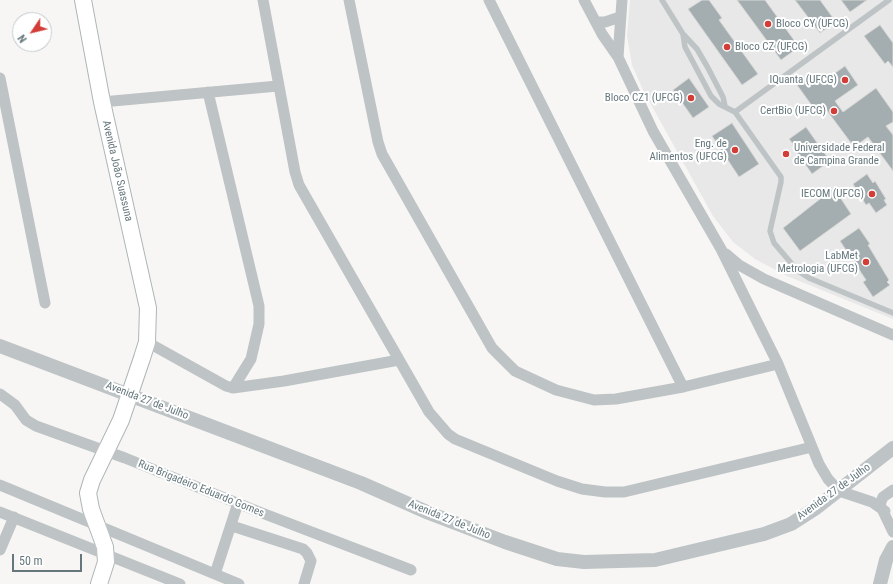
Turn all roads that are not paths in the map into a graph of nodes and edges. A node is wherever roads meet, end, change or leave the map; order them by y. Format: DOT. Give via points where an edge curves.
graph roads {
  1 [pos="83,0"];
  2 [pos="263,0"];
  3 [pos="349,0"];
  4 [pos="489,0"];
  5 [pos="584,0"];
  6 [pos="622,0"];
  7 [pos="662,0"];
  8 [pos="889,0"];
  9 [pos="620,17"];
  10 [pos="596,22"];
  11 [pos="683,34"];
  12 [pos="618,57"];
  13 [pos="0,78"];
  14 [pos="278,86"];
  15 [pos="208,92"];
  16 [pos="102,102"];
  17 [pos="725,106"];
  18 [pos="735,112"];
  19 [pos="722,250"];
  20 [pos="44,303"];
  21 [pos="893,313"];
  22 [pos="893,335"];
  23 [pos="147,342"];
  24 [pos="0,346"];
  25 [pos="399,360"];
  26 [pos="778,364"];
  27 [pos="683,387"];
  28 [pos="233,388"];
  29 [pos="0,394"];
  30 [pos="130,394"];
  31 [pos="812,447"];
  32 [pos="893,448"];
  33 [pos="106,451"];
  34 [pos="0,485"];
  35 [pos="893,490"];
  36 [pos="839,491"];
  37 [pos="238,503"];
  38 [pos="882,509"];
  39 [pos="0,512"];
  40 [pos="893,515"];
  41 [pos="14,518"];
  42 [pos="232,526"];
  43 [pos="99,530"];
  44 [pos="893,532"];
  45 [pos="893,547"];
  46 [pos="0,550"];
  47 [pos="106,556"];
  48 [pos="410,570"];
  49 [pos="215,574"];
  50 [pos="99,584"];
  51 [pos="180,584"];
  52 [pos="239,584"];
  53 [pos="304,584"];
  54 [pos="880,584"];
  1 -- 16 [label="main road, Avenida João Suassuna"];
  2 -- 14 [label="street"];
  3 -- 27 [label="street" via="382,154 492,348 515,371 556,390 581,398 616,399"];
  4 -- 27 [label="street"];
  5 -- 10 [label="street"];
  6 -- 9 [label="street"];
  7 -- 11 [label="lane"];
  8 -- 18 [label="lane"];
  9 -- 10 [label="street"];
  9 -- 12 [label="street"];
  10 -- 12 [label="street"];
  11 -- 17 [label="lane" via="708,68"];
  11 -- 17 [label="lane" via="685,47 711,96"];
  12 -- 19 [label="street" via="653,131"];
  13 -- 20 [label="street"];
  14 -- 15 [label="street"];
  14 -- 25 [label="street" via="294,172 299,185"];
  15 -- 16 [label="street"];
  15 -- 28 [label="street" via="259,306 259,324 251,359"];
  16 -- 23 [label="main road, Avenida João Suassuna" via="148,308"];
  17 -- 18 [label="lane"];
  18 -- 21 [label="lane" via="780,177 770,231 774,242 798,271 809,278"];
  19 -- 22 [label="street" via="739,265 764,280"];
  19 -- 26 [label="street"];
  23 -- 28 [label="street"];
  23 -- 30 [label="main road, Avenida João Suassuna"];
  24 -- 30 [label="street, Avenida 27 de Julho"];
  25 -- 28 [label="street"];
  25 -- 31 [label="street" via="429,412 455,439 582,489 624,492"];
  26 -- 27 [label="street"];
  26 -- 31 [label="street"];
  29 -- 33 [label="street, Rua Brigadeiro Eduardo Gomes" via="30,423"];
  30 -- 33 [label="main road, Avenida João Suassuna"];
  30 -- 36 [label="street, Avenida 27 de Julho" via="361,483 429,513 557,559 584,562 655,560 764,534 791,524"];
  31 -- 36 [label="street" via="828,479"];
  32 -- 36 [label="street, Avenida 27 de Julho"];
  33 -- 37 [label="street, Rua Brigadeiro Eduardo Gomes"];
  33 -- 43 [label="main road, Avenida João Suassuna" via="88,493"];
  34 -- 43 [label="street"];
  35 -- 38 [label="street" via="883,497 880,504"];
  36 -- 38 [label="street" via="872,502"];
  37 -- 42 [label="street"];
  37 -- 48 [label="street, Rua Brigadeiro Eduardo Gomes"];
  38 -- 40 [label="street"];
  38 -- 44 [label="street"];
  39 -- 41 [label="street"];
  41 -- 46 [label="street"];
  41 -- 47 [label="street"];
  42 -- 49 [label="street"];
  42 -- 53 [label="street" via="303,549 311,561"];
  43 -- 47 [label="main road, Avenida João Suassuna"];
  43 -- 49 [label="street"];
  45 -- 54 [label="street" via="886,560"];
  47 -- 50 [label="main road"];
  47 -- 51 [label="street"];
  49 -- 52 [label="street"];
}
